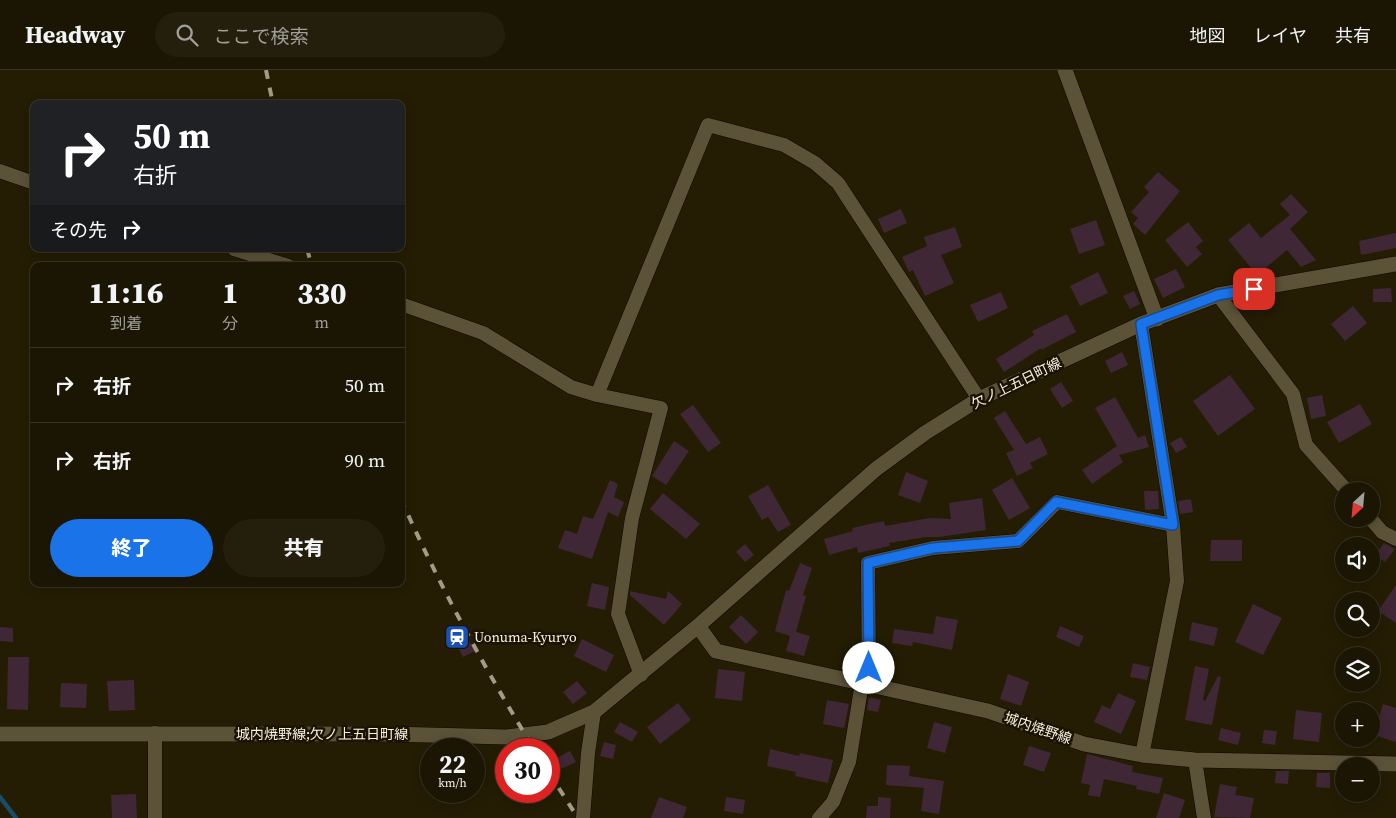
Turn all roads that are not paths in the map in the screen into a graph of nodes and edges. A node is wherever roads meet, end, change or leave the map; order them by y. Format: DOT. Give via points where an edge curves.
graph roads {
  1 [pos="1065,70"];
  2 [pos="0,171"];
  3 [pos="30,181"];
  4 [pos="244,252"];
  5 [pos="275,262"];
  6 [pos="1396,264"];
  7 [pos="1218,295"];
  8 [pos="405,305"];
  9 [pos="1157,319"];
  10 [pos="1141,324"];
  11 [pos="597,395"];
  12 [pos="979,399"];
  13 [pos="1339,482"];
  14 [pos="1173,525"];
  15 [pos="1379,528"];
  16 [pos="1396,539"];
  17 [pos="698,626"];
  18 [pos="641,675"];
  19 [pos="865,684"];
  20 [pos="594,712"];
  21 [pos="155,733"];
  22 [pos="0,734"];
  23 [pos="1142,755"];
  24 [pos="1195,760"];
  25 [pos="1396,764"];
  26 [pos="155,818"];
  27 [pos="583,818"];
  28 [pos="819,818"];
  29 [pos="1204,818"];
  1 -- 9 [label="main road"];
  2 -- 3 [label="street"];
  4 -- 5 [label="street"];
  6 -- 7 [label="main road, 欠ノ上五日町線"];
  7 -- 9 [label="main road, 欠ノ上五日町線"];
  7 -- 13 [label="street" via="1293,394 1306,445"];
  8 -- 11 [label="street" via="484,333 571,387"];
  9 -- 10 [label="main road, 欠ノ上五日町線"];
  10 -- 12 [label="main road, 欠ノ上五日町線"];
  10 -- 14 [label="street"];
  11 -- 12 [label="street" via="708,125 784,145 815,163 838,183"];
  11 -- 18 [label="street" via="661,408 632,518 618,614"];
  12 -- 17 [label="main road, 欠ノ上五日町線" via="876,469"];
  14 -- 19 [label="street" via="1056,502 1018,541 933,548 868,563"];
  14 -- 23 [label="street" via="1177,581"];
  15 -- 16 [label="street"];
  17 -- 18 [label="main road, 城内焼野線;欠ノ上五日町線"];
  17 -- 19 [label="main road, 城内焼野線" via="716,650"];
  18 -- 20 [label="main road, 城内焼野線;欠ノ上五日町線"];
  19 -- 23 [label="main road, 城内焼野線" via="988,711 1084,744"];
  19 -- 28 [label="street" via="849,762 834,802"];
  20 -- 21 [label="main road, 城内焼野線;欠ノ上五日町線" via="548,732 506,737"];
  20 -- 27 [label="street"];
  21 -- 22 [label="main road, 城内焼野線;欠ノ上五日町線"];
  21 -- 26 [label="street"];
  23 -- 24 [label="main road, 城内焼野線"];
  24 -- 25 [label="main road, 城内焼野線"];
  24 -- 29 [label="street"];
}
